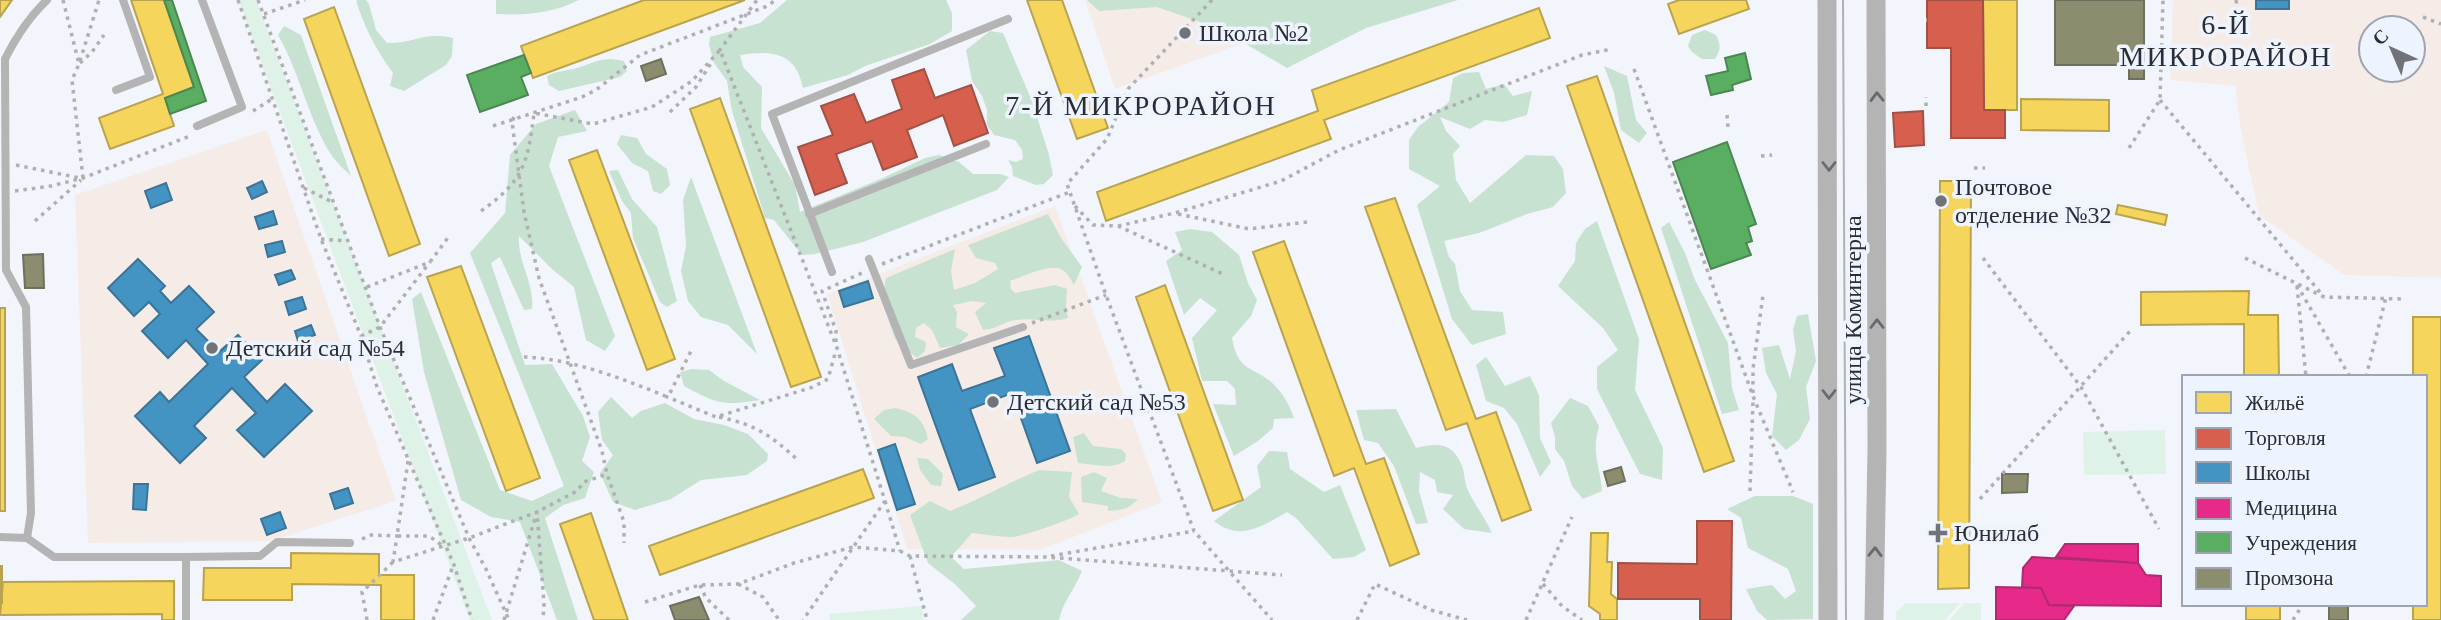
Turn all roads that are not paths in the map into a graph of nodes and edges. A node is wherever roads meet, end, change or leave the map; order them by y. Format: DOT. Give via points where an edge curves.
graph roads {
  1 [pos="47,0"];
  2 [pos="123,0"];
  3 [pos="202,0"];
  4 [pos="1827,0"];
  5 [pos="1876,0"];
  6 [pos="1008,19"];
  7 [pos="116,90"];
  8 [pos="196,130"];
  9 [pos="986,144"];
  10 [pos="810,214"];
  11 [pos="869,259"];
  12 [pos="832,272"];
  13 [pos="1023,327"];
  14 [pos="0,537"];
  15 [pos="27,538"];
  16 [pos="350,543"];
  17 [pos="186,557"];
  18 [pos="186,620"];
  19 [pos="1828,620"];
  20 [pos="1874,620"];
  1 -- 15 [label="lane" via="17,35 5,59 6,270 26,307 31,513"];
  2 -- 7 [label="lane" via="150,77"];
  3 -- 8 [label="lane" via="242,107"];
  4 -- 19 [label="street, улица Коминтерна, one-way"];
  20 -- 5 [label="street, улица Коминтерна, one-way"];
  6 -- 10 [label="lane" via="772,114"];
  9 -- 10 [label="lane"];
  10 -- 12 [label="lane"];
  11 -- 13 [label="lane" via="911,365"];
  14 -- 15 [label="lane"];
  15 -- 17 [label="lane" via="54,557"];
  16 -- 17 [label="lane" via="277,542 260,556"];
  17 -- 18 [label="lane"];
}
